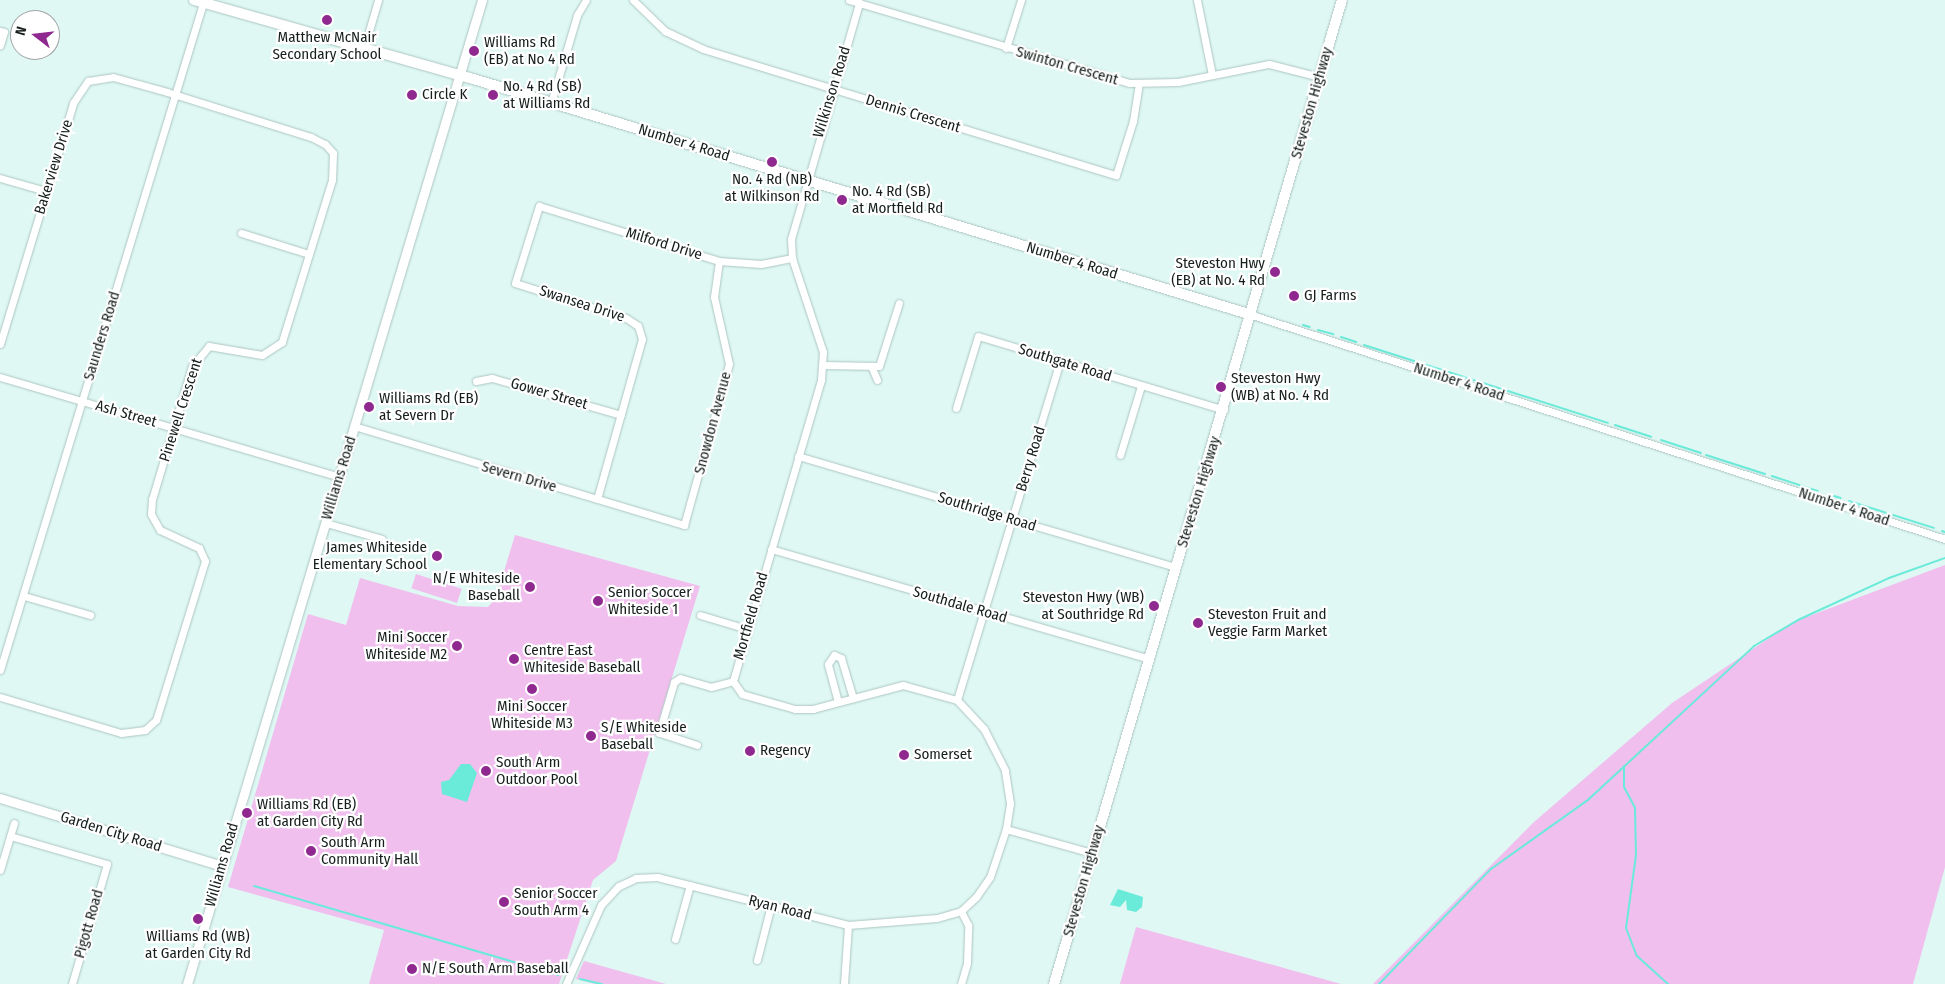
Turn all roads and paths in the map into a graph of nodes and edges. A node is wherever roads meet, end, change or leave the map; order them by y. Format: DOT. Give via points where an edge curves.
graph roads {
  1 [pos="378,0"];
  2 [pos="482,0"];
  3 [pos="586,0"];
  4 [pos="633,0"];
  5 [pos="849,0"];
  6 [pos="1021,0"];
  7 [pos="1197,0"];
  8 [pos="1342,0"];
  9 [pos="198,1"];
  10 [pos="859,4"];
  11 [pos="0,31"];
  12 [pos="0,45"];
  13 [pos="364,48"];
  14 [pos="1006,48"];
  15 [pos="460,75"];
  16 [pos="1212,75"];
  17 [pos="1320,77"];
  18 [pos="1139,84"];
  19 [pos="833,89"];
  20 [pos="176,96"];
  21 [pos="551,102"];
  22 [pos="0,178"];
  23 [pos="806,180"];
  24 [pos="46,191"];
  25 [pos="539,206"];
  26 [pos="241,233"];
  27 [pos="310,254"];
  28 [pos="792,258"];
  29 [pos="719,261"];
  30 [pos="899,303"];
  31 [pos="1252,315"];
  32 [pos="0,344"];
  33 [pos="1060,361"];
  34 [pos="823,365"];
  35 [pos="872,368"];
  36 [pos="0,377"];
  37 [pos="877,380"];
  38 [pos="476,381"];
  39 [pos="1141,386"];
  40 [pos="82,402"];
  41 [pos="956,408"];
  42 [pos="1224,410"];
  43 [pos="621,415"];
  44 [pos="354,426"];
  45 [pos="174,428"];
  46 [pos="1120,455"];
  47 [pos="798,456"];
  48 [pos="339,477"];
  49 [pos="597,499"];
  50 [pos="1013,520"];
  51 [pos="326,523"];
  52 [pos="684,525"];
  53 [pos="382,538"];
  54 [pos="1945,540"];
  55 [pos="771,549"];
  56 [pos="1176,567"];
  57 [pos="24,596"];
  58 [pos="986,612"];
  59 [pos="90,615"];
  60 [pos="700,615"];
  61 [pos="747,629"];
  62 [pos="1149,659"];
  63 [pos="0,670"];
  64 [pos="733,681"];
  65 [pos="0,697"];
  66 [pos="853,698"];
  67 [pos="957,700"];
  68 [pos="838,702"];
  69 [pos="697,745"];
  70 [pos="0,798"];
  71 [pos="14,823"];
  72 [pos="1006,829"];
  73 [pos="10,836"];
  74 [pos="1092,854"];
  75 [pos="222,866"];
  76 [pos="0,870"];
  77 [pos="690,885"];
  78 [pos="772,906"];
  79 [pos="961,911"];
  80 [pos="848,925"];
  81 [pos="675,939"];
  82 [pos="757,960"];
  83 [pos="72,984"];
  84 [pos="187,984"];
  85 [pos="566,984"];
  86 [pos="844,984"];
  87 [pos="961,984"];
  88 [pos="1054,984"];
  1 -- 13 [label="street"];
  2 -- 15 [label="street, Williams Road"];
  3 -- 21 [label="street" via="577,15"];
  4 -- 19 [label="street, Dennis Crescent" via="650,20 687,43"];
  5 -- 10 [label="street, Swinton Crescent"];
  6 -- 14 [label="street"];
  7 -- 16 [label="street"];
  8 -- 17 [label="main road, Steveston Highway"];
  9 -- 13 [label="main road, Number 4 Road"];
  9 -- 20 [label="street, Saunders Road"];
  10 -- 14 [label="street, Swinton Crescent"];
  10 -- 19 [label="street, Wilkinson Road"];
  11 -- 12 [label="street" via="4,32"];
  13 -- 15 [label="main road, Number 4 Road"];
  14 -- 18 [label="street, Swinton Crescent" via="1095,76"];
  15 -- 21 [label="main road, Number 4 Road"];
  15 -- 44 [label="street, Williams Road"];
  16 -- 17 [label="street, Swinton Crescent" via="1269,64"];
  16 -- 18 [label="street, Swinton Crescent"];
  17 -- 31 [label="main road, Steveston Highway"];
  18 -- 19 [label="street, Dennis Crescent" via="1134,121 1116,175"];
  19 -- 23 [label="street, Wilkinson Road"];
  20 -- 24 [label="street, Bakerview Drive" via="113,78 96,78 85,83 73,103"];
  20 -- 27 [label="street, Pinewell Crescent" via="310,137 330,149 334,170"];
  20 -- 40 [label="street, Saunders Road"];
  21 -- 23 [label="main road, Number 4 Road"];
  22 -- 24 [label="street"];
  23 -- 28 [label="street, Mortfield Road" via="792,229"];
  23 -- 31 [label="main road, Number 4 Road"];
  24 -- 32 [label="street, Bakerview Drive"];
  25 -- 29 [label="street, Milford Drive"];
  25 -- 43 [label="street, Swansea Drive" via="515,283 626,318 638,326 641,346"];
  26 -- 27 [label="street"];
  27 -- 45 [label="street, Pinewell Crescent" via="282,342 262,355 217,345 204,348 194,360"];
  28 -- 29 [label="street, Milford Drive" via="761,264"];
  28 -- 34 [label="street, Mortfield Road" via="821,342"];
  29 -- 52 [label="street, Snowdon Avenue" via="714,296 729,364"];
  30 -- 35 [label="street" via="882,360"];
  31 -- 42 [label="main road, Steveston Highway"];
  31 -- 54 [label="street, Number 4 Road"];
  33 -- 39 [label="street, Southgate Road"];
  33 -- 41 [label="street, Southgate Road" via="978,336"];
  33 -- 50 [label="street, Berry Road"];
  34 -- 35 [label="street"];
  34 -- 47 [label="street, Mortfield Road"];
  35 -- 37 [label="street"];
  36 -- 40 [label="street, Ash Street"];
  38 -- 43 [label="street, Gower Street" via="492,378"];
  39 -- 42 [label="street, Southgate Road"];
  39 -- 46 [label="street"];
  40 -- 45 [label="street, Ash Street"];
  40 -- 57 [label="street, Saunders Road"];
  42 -- 56 [label="main road, Steveston Highway"];
  43 -- 49 [label="street, Swansea Drive"];
  44 -- 48 [label="street, Williams Road"];
  44 -- 49 [label="street, Severn Drive"];
  45 -- 48 [label="street, Ash Street"];
  45 -- 65 [label="street, Pinewell Crescent" via="151,514 160,530 199,548 205,561 156,720 139,732 121,733"];
  47 -- 50 [label="street, Southridge Road"];
  47 -- 55 [label="street, Mortfield Road"];
  48 -- 51 [label="street, Williams Road"];
  49 -- 52 [label="street, Severn Drive"];
  50 -- 56 [label="street, Southridge Road"];
  50 -- 58 [label="street, Berry Road"];
  51 -- 53 [label="street"];
  51 -- 75 [label="street, Williams Road"];
  55 -- 58 [label="street, Southdale Road"];
  55 -- 61 [label="street, Mortfield Road"];
  56 -- 62 [label="main road, Steveston Highway"];
  57 -- 59 [label="street"];
  57 -- 63 [label="street, Saunders Road"];
  58 -- 62 [label="street, Southdale Road"];
  58 -- 67 [label="street, Berry Road"];
  60 -- 61 [label="street"];
  61 -- 64 [label="street, Mortfield Road"];
  62 -- 74 [label="main road, Steveston Highway"];
  64 -- 68 [label="street" via="742,694 795,709"];
  64 -- 69 [label="street" via="711,687 682,678 674,682 659,733"];
  66 -- 67 [label="street" via="903,685"];
  66 -- 68 [label="street"];
  66 -- 68 [label="street" via="841,658 834,655 828,664"];
  67 -- 72 [label="street" via="984,729 1006,770 1010,803"];
  70 -- 75 [label="street, Garden City Road"];
  71 -- 73 [label="street"];
  72 -- 74 [label="street"];
  72 -- 79 [label="street" via="990,878"];
  73 -- 76 [label="street"];
  73 -- 83 [label="street, Pigott Road" via="107,864"];
  74 -- 88 [label="main road, Steveston Highway"];
  75 -- 84 [label="street, Williams Road"];
  77 -- 78 [label="street, Ryan Road"];
  77 -- 81 [label="street"];
  77 -- 85 [label="street, Ryan Road" via="648,877 618,886 600,905"];
  78 -- 80 [label="street, Ryan Road"];
  78 -- 82 [label="street"];
  79 -- 80 [label="street, Ryan Road" via="936,918"];
  79 -- 87 [label="street" via="968,935"];
  80 -- 86 [label="street"];
}
